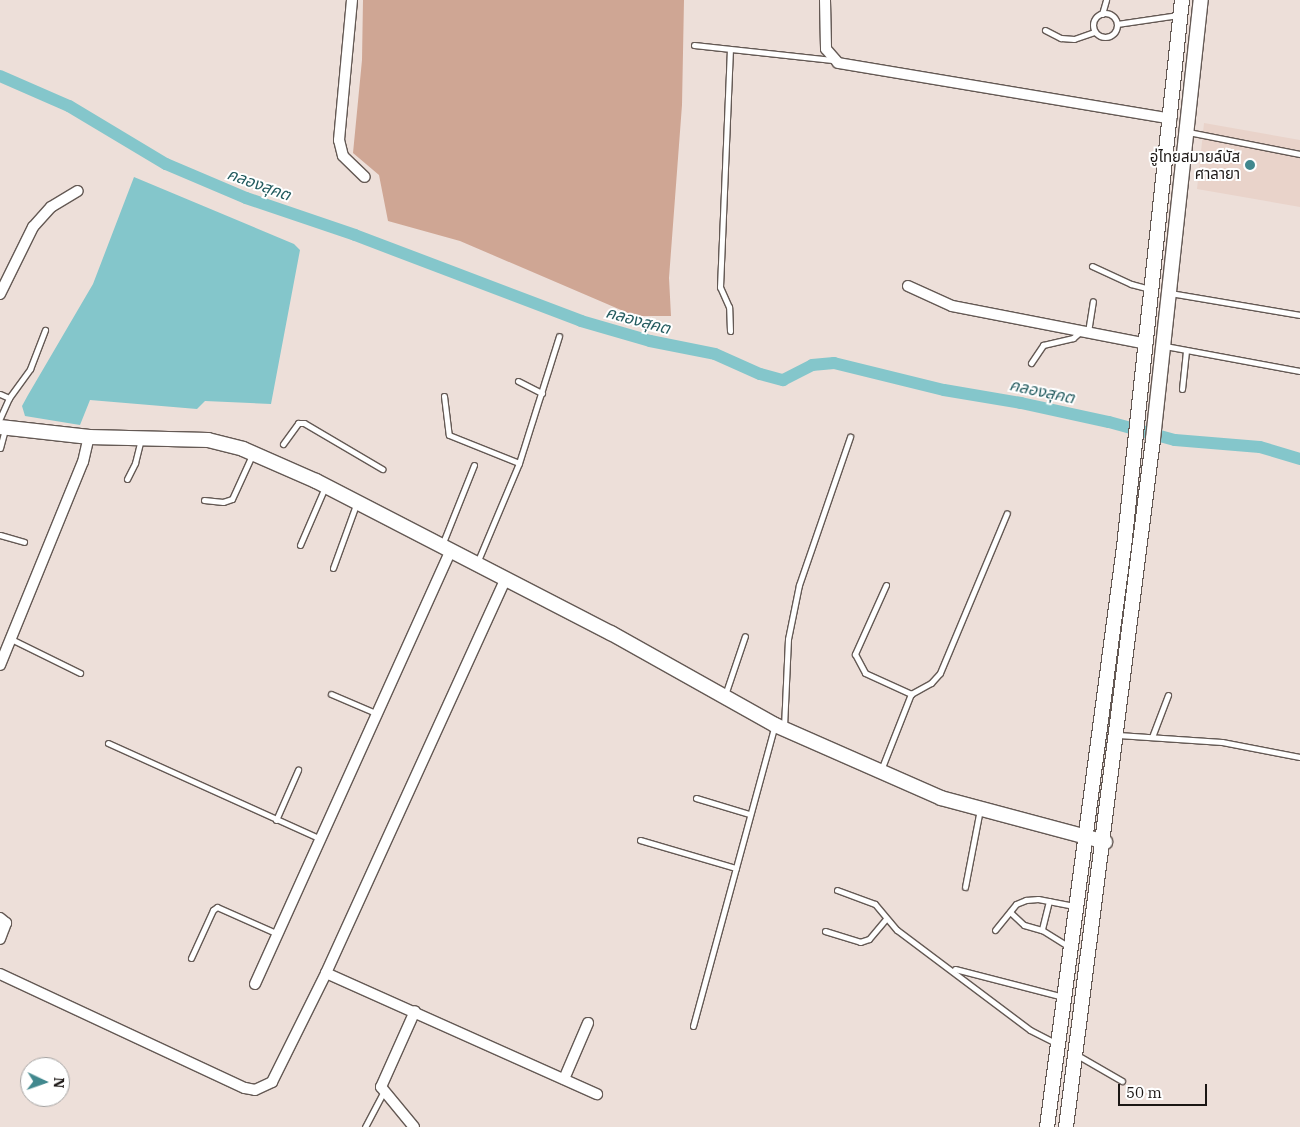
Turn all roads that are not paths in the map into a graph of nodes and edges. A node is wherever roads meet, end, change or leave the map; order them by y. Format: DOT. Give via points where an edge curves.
graph roads {
  1 [pos="352,0"];
  2 [pos="825,0"];
  3 [pos="1106,0"];
  4 [pos="1182,0"];
  5 [pos="1201,0"];
  6 [pos="1102,14"];
  7 [pos="1181,14"];
  8 [pos="1117,24"];
  9 [pos="1045,30"];
  10 [pos="1094,32"];
  11 [pos="694,45"];
  12 [pos="730,49"];
  13 [pos="832,60"];
  14 [pos="1170,124"];
  15 [pos="1187,132"];
  16 [pos="1300,154"];
  17 [pos="365,176"];
  18 [pos="78,191"];
  19 [pos="1092,266"];
  20 [pos="908,286"];
  21 [pos="1153,289"];
  22 [pos="1170,293"];
  23 [pos="0,294"];
  24 [pos="1093,301"];
  25 [pos="1300,316"];
  26 [pos="45,330"];
  27 [pos="730,331"];
  28 [pos="1085,332"];
  29 [pos="560,336"];
  30 [pos="1147,344"];
  31 [pos="1164,346"];
  32 [pos="1186,350"];
  33 [pos="1031,363"];
  34 [pos="1300,371"];
  35 [pos="518,381"];
  36 [pos="1182,388"];
  37 [pos="542,393"];
  38 [pos="0,394"];
  39 [pos="444,396"];
  40 [pos="9,398"];
  41 [pos="2,424"];
  42 [pos="89,437"];
  43 [pos="850,437"];
  44 [pos="141,438"];
  45 [pos="283,444"];
  46 [pos="0,448"];
  47 [pos="253,453"];
  48 [pos="519,463"];
  49 [pos="474,465"];
  50 [pos="382,469"];
  51 [pos="127,480"];
  52 [pos="325,486"];
  53 [pos="204,500"];
  54 [pos="357,502"];
  55 [pos="1007,513"];
  56 [pos="0,535"];
  57 [pos="24,542"];
  58 [pos="300,545"];
  59 [pos="446,550"];
  60 [pos="476,566"];
  61 [pos="333,568"];
  62 [pos="505,580"];
  63 [pos="886,585"];
  64 [pos="745,636"];
  65 [pos="11,639"];
  66 [pos="0,665"];
  67 [pos="80,673"];
  68 [pos="331,694"];
  69 [pos="911,694"];
  70 [pos="1168,695"];
  71 [pos="724,696"];
  72 [pos="378,714"];
  73 [pos="780,727"];
  74 [pos="1118,734"];
  75 [pos="1152,737"];
  76 [pos="108,744"];
  77 [pos="1300,757"];
  78 [pos="298,770"];
  79 [pos="880,772"];
  80 [pos="696,798"];
  81 [pos="980,808"];
  82 [pos="749,814"];
  83 [pos="276,820"];
  84 [pos="1087,838"];
  85 [pos="321,839"];
  86 [pos="640,840"];
  87 [pos="1105,842"];
  88 [pos="736,868"];
  89 [pos="966,887"];
  90 [pos="837,890"];
  91 [pos="1049,901"];
  92 [pos="1078,906"];
  93 [pos="1010,912"];
  94 [pos="0,918"];
  95 [pos="886,920"];
  96 [pos="995,930"];
  97 [pos="1042,930"];
  98 [pos="825,931"];
  99 [pos="278,934"];
  100 [pos="0,939"];
  101 [pos="1073,948"];
  102 [pos="191,958"];
  103 [pos="952,968"];
  104 [pos="326,973"];
  105 [pos="0,974"];
  106 [pos="256,984"];
  107 [pos="1066,998"];
  108 [pos="415,1012"];
  109 [pos="588,1023"];
  110 [pos="693,1026"];
  111 [pos="1060,1045"];
  112 [pos="1076,1055"];
  113 [pos="564,1079"];
  114 [pos="1122,1081"];
  115 [pos="384,1091"];
  116 [pos="598,1094"];
  117 [pos="365,1127"];
  118 [pos="414,1127"];
  119 [pos="1047,1127"];
  120 [pos="1066,1127"];
  1 -- 17 [label="street" via="339,140 343,156"];
  2 -- 13 [label="street" via="826,49"];
  3 -- 6 [label="lane"];
  4 -- 7 [label="main road"];
  5 -- 15 [label="main road"];
  6 -- 8 [label="lane" via="1113,16"];
  6 -- 10 [label="lane" via="1093,24"];
  7 -- 8 [label="lane"];
  7 -- 14 [label="main road"];
  8 -- 10 [label="lane" via="1114,34 1103,38"];
  9 -- 10 [label="lane" via="1060,38 1074,39"];
  11 -- 12 [label="lane"];
  12 -- 13 [label="lane"];
  12 -- 27 [label="lane" via="720,287 729,307"];
  13 -- 14 [label="street" via="851,67"];
  14 -- 15 [label="main road"];
  14 -- 21 [label="main road"];
  15 -- 16 [label="lane"];
  15 -- 22 [label="main road"];
  18 -- 23 [label="street" via="51,207 33,227"];
  19 -- 21 [label="lane" via="1131,284"];
  20 -- 28 [label="street" via="952,306"];
  21 -- 30 [label="main road"];
  22 -- 25 [label="lane"];
  22 -- 31 [label="main road"];
  24 -- 28 [label="lane"];
  26 -- 40 [label="lane" via="30,369"];
  28 -- 30 [label="street"];
  28 -- 33 [label="lane" via="1043,345"];
  29 -- 37 [label="lane"];
  30 -- 84 [label="main road"];
  31 -- 32 [label="lane"];
  31 -- 74 [label="main road"];
  32 -- 34 [label="lane"];
  32 -- 36 [label="lane"];
  35 -- 37 [label="lane"];
  37 -- 48 [label="lane"];
  38 -- 40 [label="lane"];
  39 -- 48 [label="lane" via="449,435"];
  40 -- 41 [label="lane"];
  41 -- 42 [label="main road"];
  41 -- 46 [label="lane"];
  42 -- 44 [label="main road"];
  42 -- 65 [label="street" via="83,462"];
  43 -- 73 [label="lane" via="799,585 788,639"];
  44 -- 47 [label="main road" via="208,440"];
  44 -- 51 [label="lane"];
  45 -- 50 [label="lane" via="298,423 304,423"];
  47 -- 52 [label="main road" via="275,457"];
  47 -- 53 [label="lane" via="232,500"];
  48 -- 60 [label="lane"];
  49 -- 59 [label="lane"];
  52 -- 54 [label="main road"];
  52 -- 58 [label="lane"];
  54 -- 59 [label="main road"];
  54 -- 61 [label="lane"];
  55 -- 69 [label="lane" via="940,673 931,683"];
  56 -- 57 [label="lane"];
  59 -- 60 [label="main road"];
  59 -- 72 [label="street"];
  60 -- 62 [label="main road"];
  62 -- 71 [label="main road" via="611,633"];
  62 -- 104 [label="street"];
  63 -- 69 [label="lane" via="855,654 865,673"];
  64 -- 71 [label="lane"];
  65 -- 66 [label="street"];
  65 -- 67 [label="lane"];
  68 -- 72 [label="lane"];
  69 -- 79 [label="lane"];
  70 -- 75 [label="lane"];
  71 -- 73 [label="main road"];
  72 -- 85 [label="street"];
  73 -- 79 [label="main road"];
  73 -- 82 [label="lane"];
  74 -- 75 [label="lane"];
  74 -- 87 [label="main road"];
  75 -- 77 [label="lane" via="1222,742"];
  76 -- 83 [label="lane"];
  78 -- 83 [label="lane"];
  79 -- 81 [label="main road" via="941,798"];
  80 -- 82 [label="lane"];
  81 -- 84 [label="main road"];
  81 -- 89 [label="lane"];
  82 -- 88 [label="lane"];
  83 -- 85 [label="lane"];
  84 -- 87 [label="main road"];
  84 -- 92 [label="main road"];
  85 -- 99 [label="street"];
  86 -- 88 [label="lane"];
  87 -- 112 [label="main road"];
  88 -- 110 [label="lane"];
  90 -- 95 [label="lane" via="870,900"];
  91 -- 92 [label="lane"];
  91 -- 93 [label="lane" via="1026,900 1016,904"];
  91 -- 97 [label="lane"];
  92 -- 101 [label="main road"];
  93 -- 96 [label="lane"];
  93 -- 97 [label="lane" via="1024,925"];
  94 -- 100 [label="street" via="6,923"];
  95 -- 98 [label="lane" via="869,939 860,942"];
  95 -- 103 [label="lane"];
  97 -- 101 [label="lane"];
  99 -- 102 [label="lane" via="217,907"];
  99 -- 106 [label="street"];
  101 -- 107 [label="main road"];
  103 -- 107 [label="lane"];
  103 -- 111 [label="lane" via="1030,1030"];
  104 -- 105 [label="street" via="272,1082 255,1090"];
  104 -- 108 [label="street"];
  107 -- 111 [label="main road"];
  108 -- 113 [label="street"];
  108 -- 115 [label="street" via="383,1081"];
  109 -- 113 [label="street"];
  111 -- 119 [label="main road"];
  112 -- 114 [label="lane"];
  112 -- 120 [label="main road"];
  113 -- 116 [label="street"];
  115 -- 117 [label="lane"];
  115 -- 118 [label="street"];
}
